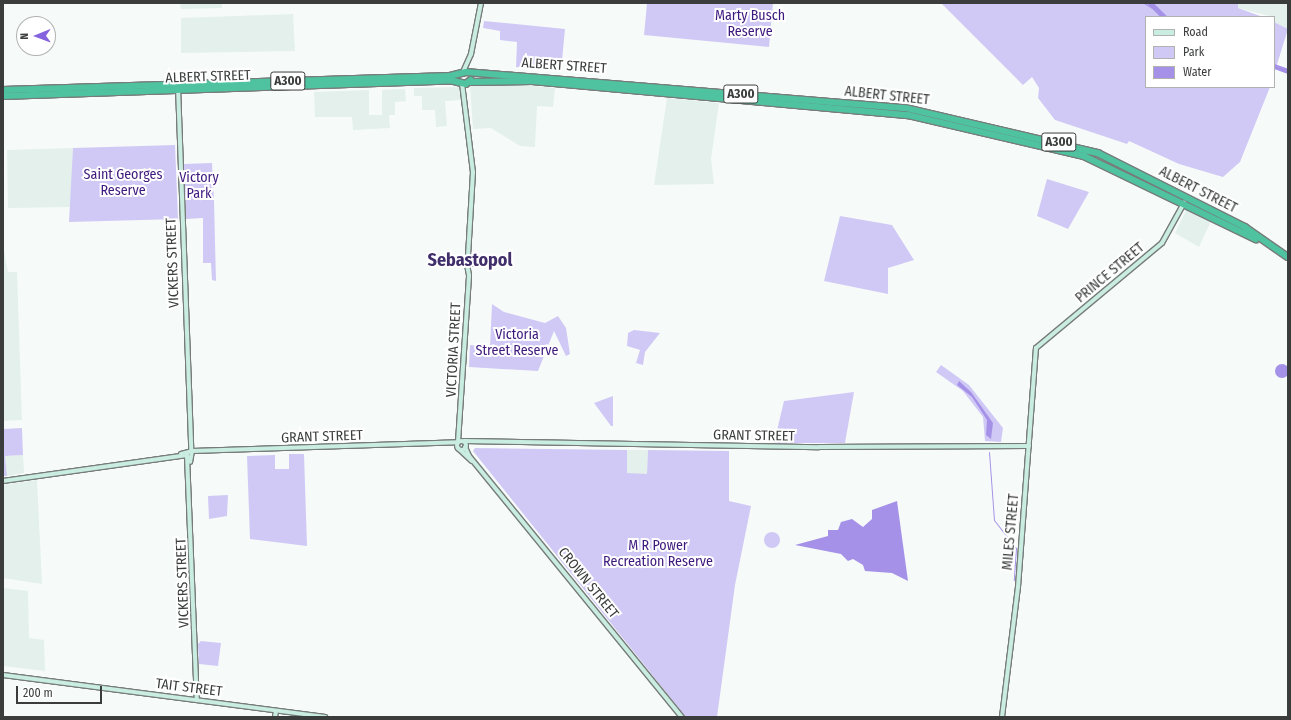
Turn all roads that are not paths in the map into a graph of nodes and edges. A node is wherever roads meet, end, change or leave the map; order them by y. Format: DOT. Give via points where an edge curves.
graph roads {
  1 [pos="481,3"];
  2 [pos="471,54"];
  3 [pos="462,73"];
  4 [pos="470,74"];
  5 [pos="462,83"];
  6 [pos="469,83"];
  7 [pos="178,88"];
  8 [pos="3,90"];
  9 [pos="3,96"];
  10 [pos="466,101"];
  11 [pos="1012,132"];
  12 [pos="1011,138"];
  13 [pos="1184,203"];
  14 [pos="471,246"];
  15 [pos="1273,247"];
  16 [pos="468,257"];
  17 [pos="473,257"];
  18 [pos="1288,257"];
  19 [pos="467,263"];
  20 [pos="473,264"];
  21 [pos="469,275"];
  22 [pos="1036,348"];
  23 [pos="461,426"];
  24 [pos="464,441"];
  25 [pos="458,442"];
  26 [pos="478,444"];
  27 [pos="444,445"];
  28 [pos="1029,446"];
  29 [pos="465,447"];
  30 [pos="458,448"];
  31 [pos="189,453"];
  32 [pos="475,463"];
  33 [pos="3,481"];
  34 [pos="3,675"];
  35 [pos="197,700"];
  36 [pos="276,711"];
  37 [pos="275,717"];
  38 [pos="325,717"];
  39 [pos="682,717"];
  40 [pos="1002,717"];
  1 -- 2 [label="street"];
  2 -- 3 [label="street"];
  2 -- 4 [label="street"];
  3 -- 4 [label="highway, ALBERT STREET"];
  3 -- 5 [label="highway"];
  3 -- 7 [label="highway, ALBERT STREET / A300"];
  4 -- 6 [label="highway"];
  4 -- 11 [label="highway, ALBERT STREET / A300" via="557,77 906,108"];
  5 -- 6 [label="highway, ALBERT STREET"];
  5 -- 7 [label="highway, ALBERT STREET / A300" via="450,80"];
  5 -- 10 [label="street"];
  6 -- 10 [label="street"];
  6 -- 12 [label="highway, ALBERT STREET / A300" via="532,81 908,115"];
  7 -- 8 [label="highway, ALBERT STREET / A300"];
  7 -- 9 [label="highway, ALBERT STREET / A300"];
  7 -- 31 [label="street, VICKERS STREET"];
  10 -- 14 [label="street" via="473,172"];
  11 -- 12 [label="highway"];
  11 -- 15 [label="highway, ALBERT STREET / A300" via="1098,153 1206,206"];
  12 -- 13 [label="highway, ALBERT STREET / A300" via="1084,156"];
  13 -- 15 [label="highway, ALBERT STREET / A300"];
  13 -- 22 [label="street, PRINCE STREET" via="1165,240"];
  14 -- 16 [label="street"];
  14 -- 17 [label="street"];
  15 -- 18 [label="highway, ALBERT STREET / A300"];
  16 -- 17 [label="street"];
  16 -- 19 [label="street, VICTORIA STREET"];
  17 -- 20 [label="street, VICTORIA STREET"];
  19 -- 20 [label="street"];
  19 -- 21 [label="street, VICTORIA STREET"];
  20 -- 21 [label="street, VICTORIA STREET"];
  21 -- 23 [label="street, VICTORIA STREET"];
  22 -- 28 [label="street, MILES STREET"];
  23 -- 24 [label="street, VICTORIA STREET"];
  23 -- 25 [label="street, VICTORIA STREET"];
  24 -- 25 [label="street, GRANT STREET"];
  24 -- 26 [label="street, GRANT STREET"];
  24 -- 29 [label="street, VICTORIA STREET"];
  25 -- 27 [label="street, GRANT STREET"];
  25 -- 30 [label="street, VICTORIA STREET"];
  26 -- 28 [label="street, GRANT STREET"];
  26 -- 29 [label="street, GRANT STREET"];
  27 -- 30 [label="street, GRANT STREET"];
  27 -- 31 [label="street, GRANT STREET"];
  28 -- 40 [label="street, MILES STREET"];
  29 -- 30 [label="street, GRANT STREET"];
  29 -- 32 [label="street, CROWN STREET"];
  30 -- 32 [label="street, CROWN STREET"];
  31 -- 33 [label="street, GRANT STREET"];
  31 -- 35 [label="street, VICKERS STREET"];
  32 -- 39 [label="street, CROWN STREET"];
  34 -- 35 [label="street, TAIT STREET"];
  35 -- 36 [label="street, TAIT STREET"];
  36 -- 37 [label="street"];
  36 -- 38 [label="street, TAIT STREET"];
}
